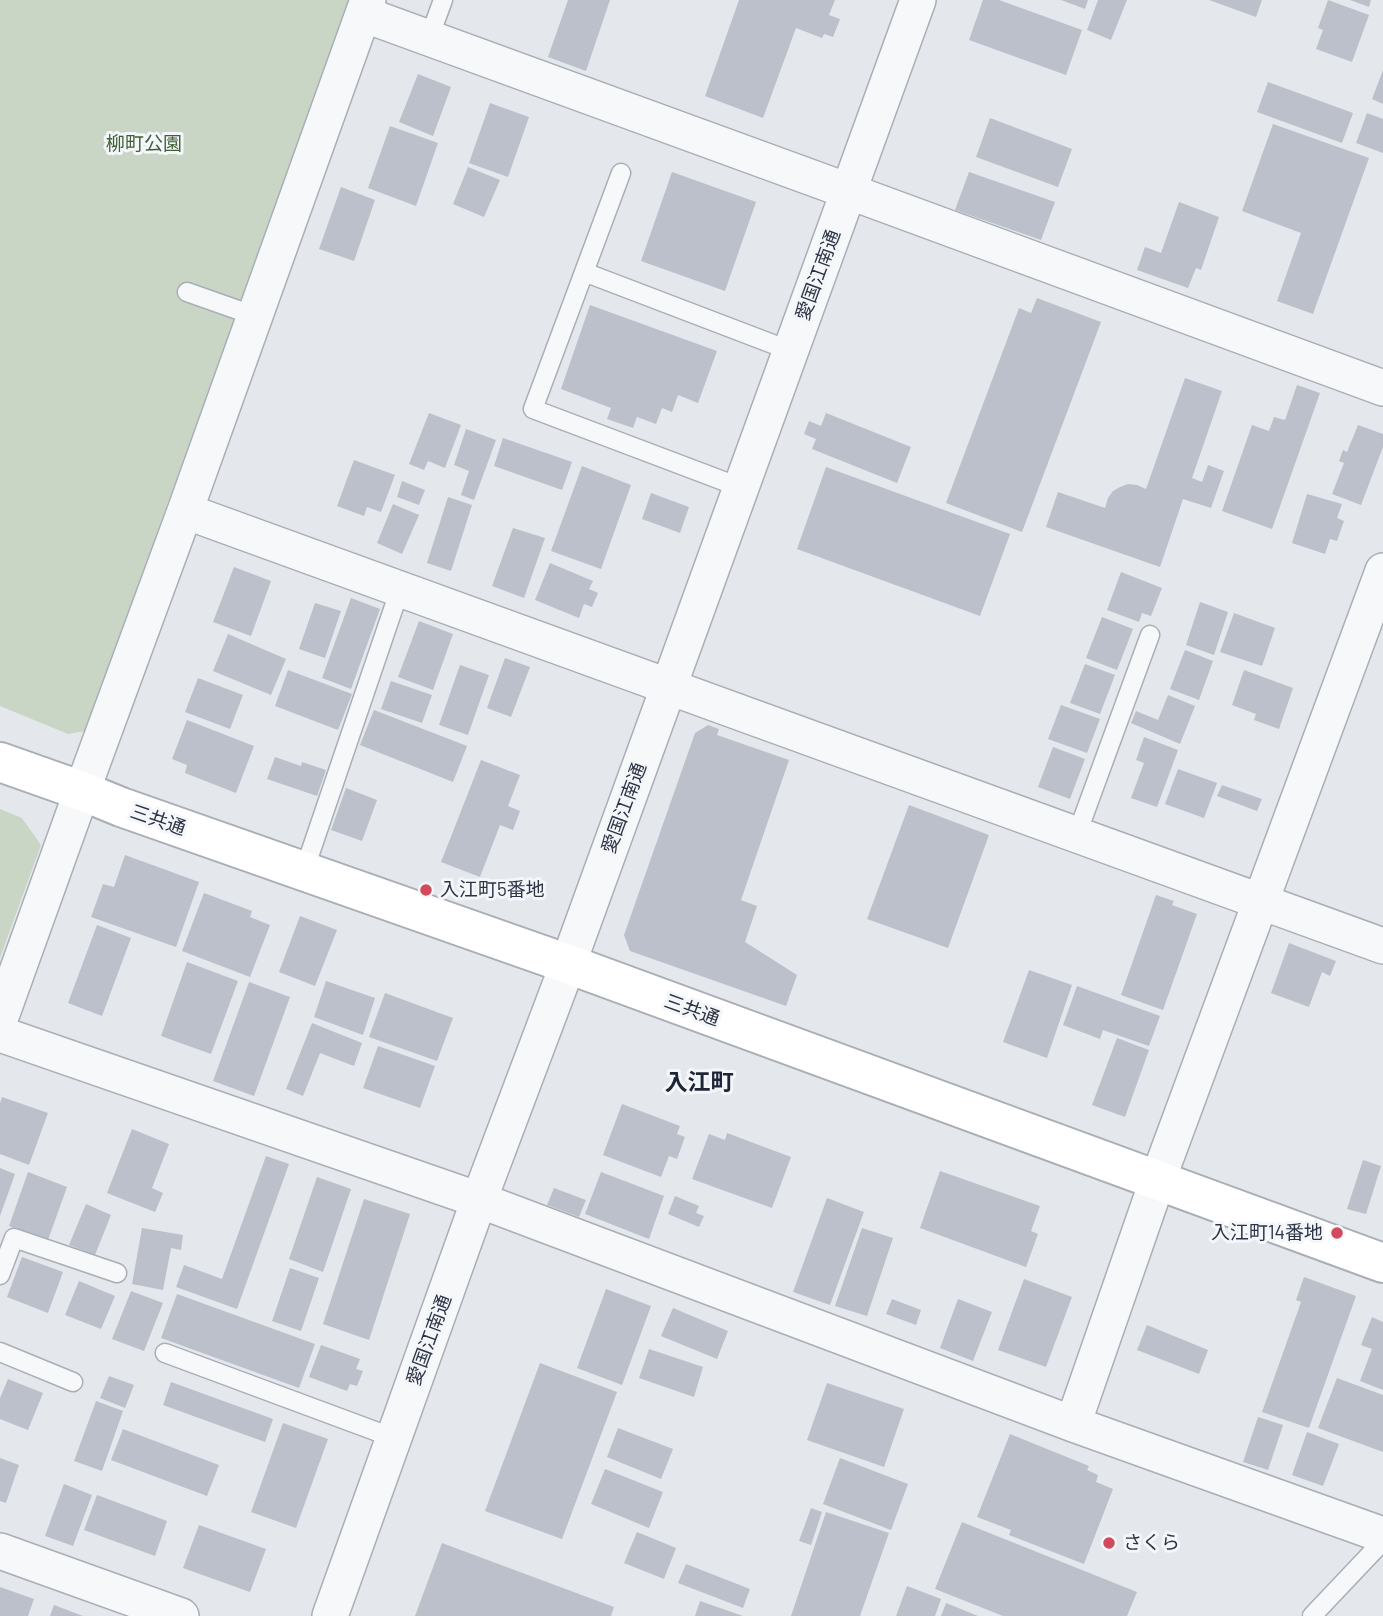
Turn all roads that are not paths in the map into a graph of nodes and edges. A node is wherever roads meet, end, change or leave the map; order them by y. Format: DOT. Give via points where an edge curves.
graph roads {
  1 [pos="443,0"];
  2 [pos="918,0"];
  3 [pos="365,7"];
  4 [pos="429,38"];
  5 [pos="621,173"];
  6 [pos="848,191"];
  7 [pos="584,272"];
  8 [pos="187,292"];
  9 [pos="254,316"];
  10 [pos="791,351"];
  11 [pos="1383,388"];
  12 [pos="742,488"];
  13 [pos="185,511"];
  14 [pos="1383,570"];
  15 [pos="400,589"];
  16 [pos="1150,635"];
  17 [pos="668,685"];
  18 [pos="0,762"];
  19 [pos="82,791"];
  20 [pos="1077,834"];
  21 [pos="304,871"];
  22 [pos="1261,900"];
  23 [pos="1383,946"];
  24 [pos="568,964"];
  25 [pos="0,1019"];
  26 [pos="0,1034"];
  27 [pos="1158,1180"];
  28 [pos="479,1200"];
  29 [pos="5,1244"];
  30 [pos="1383,1263"];
  31 [pos="117,1273"];
  32 [pos="0,1275"];
  33 [pos="0,1352"];
  34 [pos="165,1353"];
  35 [pos="73,1382"];
  36 [pos="1073,1424"];
  37 [pos="394,1438"];
  38 [pos="1383,1535"];
  39 [pos="1383,1541"];
  40 [pos="0,1551"];
  41 [pos="181,1616"];
  42 [pos="330,1616"];
  43 [pos="1312,1616"];
  1 -- 4 [label="lane"];
  2 -- 6 [label="street, 愛国江南通"];
  3 -- 4 [label="street"];
  3 -- 9 [label="street"];
  4 -- 6 [label="street"];
  5 -- 7 [label="lane"];
  6 -- 10 [label="street, 愛国江南通"];
  6 -- 11 [label="street"];
  7 -- 10 [label="lane"];
  7 -- 12 [label="lane" via="533,409"];
  8 -- 9 [label="lane"];
  9 -- 13 [label="street"];
  10 -- 12 [label="street, 愛国江南通"];
  12 -- 17 [label="street, 愛国江南通"];
  13 -- 15 [label="street"];
  13 -- 19 [label="street"];
  14 -- 22 [label="street"];
  15 -- 17 [label="street"];
  15 -- 21 [label="lane"];
  16 -- 20 [label="lane"];
  17 -- 20 [label="street"];
  17 -- 24 [label="street, 愛国江南通"];
  18 -- 19 [label="street, 三共通"];
  19 -- 21 [label="street, 三共通"];
  19 -- 25 [label="street"];
  20 -- 22 [label="street"];
  21 -- 24 [label="street, 三共通"];
  22 -- 23 [label="street"];
  22 -- 27 [label="street"];
  24 -- 27 [label="street, 三共通"];
  24 -- 28 [label="street, 愛国江南通"];
  26 -- 28 [label="street"];
  27 -- 30 [label="street, 三共通"];
  27 -- 36 [label="street"];
  28 -- 36 [label="street"];
  28 -- 37 [label="street, 愛国江南通"];
  29 -- 31 [label="lane" via="13,1238"];
  29 -- 32 [label="lane"];
  33 -- 35 [label="lane"];
  34 -- 37 [label="lane"];
  36 -- 38 [label="street"];
  37 -- 42 [label="street, 愛国江南通"];
  39 -- 43 [label="lane"];
  40 -- 41 [label="street"];
}
